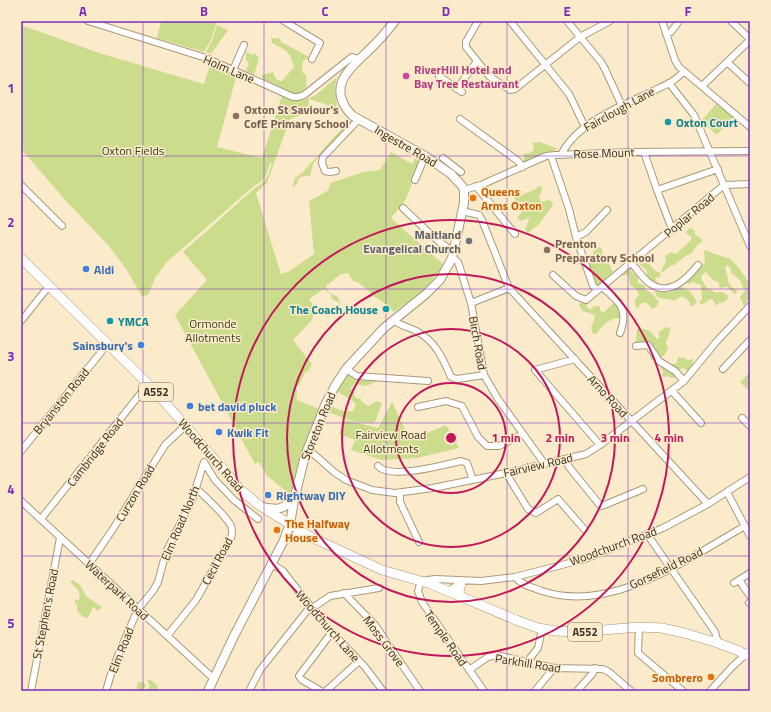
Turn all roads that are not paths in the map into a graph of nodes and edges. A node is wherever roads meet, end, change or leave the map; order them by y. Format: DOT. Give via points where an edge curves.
graph roads {
  1 [pos="88,21"];
  2 [pos="284,21"];
  3 [pos="478,21"];
  4 [pos="510,21"];
  5 [pos="567,21"];
  6 [pos="610,21"];
  7 [pos="662,21"];
  8 [pos="679,21"];
  9 [pos="731,21"];
  10 [pos="393,22"];
  11 [pos="666,34"];
  12 [pos="580,37"];
  13 [pos="750,39"];
  14 [pos="244,45"];
  15 [pos="312,59"];
  16 [pos="359,60"];
  17 [pos="476,61"];
  18 [pos="727,62"];
  19 [pos="545,64"];
  20 [pos="233,70"];
  21 [pos="684,71"];
  22 [pos="439,76"];
  23 [pos="669,83"];
  24 [pos="750,83"];
  25 [pos="702,86"];
  26 [pos="622,106"];
  27 [pos="359,119"];
  28 [pos="460,119"];
  29 [pos="749,123"];
  30 [pos="585,127"];
  31 [pos="750,150"];
  32 [pos="710,151"];
  33 [pos="644,152"];
  34 [pos="561,155"];
  35 [pos="425,156"];
  36 [pos="551,156"];
  37 [pos="443,158"];
  38 [pos="523,167"];
  39 [pos="718,169"];
  40 [pos="336,171"];
  41 [pos="456,171"];
  42 [pos="415,180"];
  43 [pos="750,184"];
  44 [pos="21,185"];
  45 [pos="724,185"];
  46 [pos="476,186"];
  47 [pos="464,190"];
  48 [pos="657,190"];
  49 [pos="403,208"];
  50 [pos="607,210"];
  51 [pos="462,211"];
  52 [pos="62,226"];
  53 [pos="672,229"];
  54 [pos="515,234"];
  55 [pos="576,237"];
  56 [pos="750,246"];
  57 [pos="453,254"];
  58 [pos="21,258"];
  59 [pos="631,263"];
  60 [pos="698,265"];
  61 [pos="553,275"];
  62 [pos="49,286"];
  63 [pos="509,288"];
  64 [pos="600,288"];
  65 [pos="471,303"];
  66 [pos="750,306"];
  67 [pos="393,320"];
  68 [pos="21,321"];
  69 [pos="620,333"];
  70 [pos="750,340"];
  71 [pos="636,346"];
  72 [pos="102,351"];
  73 [pos="575,359"];
  74 [pos="726,367"];
  75 [pos="346,369"];
  76 [pos="484,375"];
  77 [pos="428,381"];
  78 [pos="684,381"];
  79 [pos="148,384"];
  80 [pos="672,391"];
  81 [pos="418,407"];
  82 [pos="742,418"];
  83 [pos="632,421"];
  84 [pos="701,423"];
  85 [pos="186,425"];
  86 [pos="750,426"];
  87 [pos="523,434"];
  88 [pos="600,445"];
  89 [pos="308,449"];
  90 [pos="21,451"];
  91 [pos="565,458"];
  92 [pos="544,464"];
  93 [pos="378,466"];
  94 [pos="506,473"];
  95 [pos="750,477"];
  96 [pos="473,480"];
  97 [pos="196,488"];
  98 [pos="643,489"];
  99 [pos="727,492"];
  100 [pos="400,493"];
  101 [pos="294,500"];
  102 [pos="21,501"];
  103 [pos="708,504"];
  104 [pos="260,506"];
  105 [pos="40,519"];
  106 [pos="258,519"];
  107 [pos="290,524"];
  108 [pos="745,526"];
  109 [pos="584,529"];
  110 [pos="647,534"];
  111 [pos="750,536"];
  112 [pos="311,537"];
  113 [pos="60,538"];
  114 [pos="284,540"];
  115 [pos="419,542"];
  116 [pos="271,563"];
  117 [pos="88,564"];
  118 [pos="671,568"];
  119 [pos="750,573"];
  120 [pos="515,578"];
  121 [pos="450,580"];
  122 [pos="421,581"];
  123 [pos="462,581"];
  124 [pos="379,588"];
  125 [pos="446,590"];
  126 [pos="344,593"];
  127 [pos="460,596"];
  128 [pos="750,596"];
  129 [pos="310,608"];
  130 [pos="138,609"];
  131 [pos="639,627"];
  132 [pos="542,629"];
  133 [pos="332,632"];
  134 [pos="167,636"];
  135 [pos="718,643"];
  136 [pos="748,653"];
  137 [pos="359,661"];
  138 [pos="527,662"];
  139 [pos="554,668"];
  140 [pos="595,668"];
  141 [pos="469,670"];
  142 [pos="214,679"];
  143 [pos="31,691"];
  144 [pos="106,691"];
  145 [pos="208,691"];
  146 [pos="249,691"];
  147 [pos="322,691"];
  148 [pos="326,691"];
  149 [pos="383,691"];
  150 [pos="420,691"];
  151 [pos="484,691"];
  152 [pos="535,691"];
  153 [pos="577,691"];
  154 [pos="631,691"];
  155 [pos="683,691"];
  156 [pos="710,691"];
  1 -- 20 [label="street, Holm Lane" via="206,58"];
  2 -- 15 [label="street" via="320,43"];
  3 -- 17 [label="street" via="466,42 466,47"];
  4 -- 19 [label="street"];
  5 -- 12 [label="street"];
  6 -- 12 [label="street"];
  7 -- 11 [label="street"];
  8 -- 11 [label="street" via="671,32"];
  9 -- 13 [label="street"];
  10 -- 16 [label="main road, Ingestre Road"];
  11 -- 21 [label="street" via="674,60"];
  12 -- 19 [label="street"];
  12 -- 26 [label="street" via="605,69"];
  13 -- 18 [label="street"];
  14 -- 20 [label="street"];
  16 -- 20 [label="street, Holm Lane" via="352,57 304,95 296,97"];
  16 -- 27 [label="main road, Ingestre Road" via="344,78 340,92 344,106"];
  17 -- 19 [label="street" via="489,76 510,90 515,89"];
  17 -- 22 [label="street" via="459,90"];
  18 -- 24 [label="street"];
  18 -- 25 [label="street"];
  19 -- 30 [label="street" via="569,94"];
  21 -- 23 [label="street, Fairclough Lane"];
  21 -- 25 [label="street"];
  23 -- 26 [label="street, Fairclough Lane"];
  23 -- 32 [label="street" via="694,116"];
  25 -- 29 [label="street"];
  26 -- 30 [label="street, Fairclough Lane"];
  27 -- 35 [label="main road, Ingestre Road"];
  27 -- 40 [label="street" via="323,157 325,171"];
  28 -- 38 [label="street"];
  30 -- 34 [label="street, Fairclough Lane" via="566,145"];
  31 -- 32 [label="street, Rose Mount"];
  32 -- 33 [label="street, Rose Mount"];
  32 -- 39 [label="street"];
  33 -- 34 [label="street, Rose Mount"];
  33 -- 48 [label="street"];
  34 -- 36 [label="street, Rose Mount"];
  35 -- 41 [label="main road, Ingestre Road"];
  35 -- 42 [label="street"];
  36 -- 38 [label="street, Rose Mount"];
  36 -- 55 [label="street"];
  37 -- 41 [label="street, Ingestre Road"];
  38 -- 46 [label="street, Rose Mount"];
  39 -- 45 [label="street"];
  39 -- 48 [label="street"];
  41 -- 47 [label="main road, Ingestre Road"];
  43 -- 45 [label="street"];
  44 -- 52 [label="street"];
  45 -- 53 [label="street, Poplar Road"];
  45 -- 56 [label="street"];
  46 -- 47 [label="street, Rose Mount"];
  46 -- 54 [label="street"];
  47 -- 51 [label="main road, Storeton Road"];
  48 -- 53 [label="street"];
  49 -- 57 [label="street" via="410,211"];
  50 -- 55 [label="street" via="586,232"];
  51 -- 57 [label="main road, Storeton Road"];
  51 -- 63 [label="street" via="479,215"];
  53 -- 59 [label="street, Poplar Road"];
  55 -- 64 [label="street" via="593,286"];
  57 -- 65 [label="street, Birch Road"];
  57 -- 67 [label="main road, Storeton Road" via="434,287"];
  58 -- 62 [label="highway, Woodchurch Road / A552"];
  59 -- 60 [label="street" via="649,282 660,288 680,284"];
  59 -- 64 [label="street, Poplar Road"];
  61 -- 64 [label="street, Poplar Road" via="582,300 589,298"];
  62 -- 68 [label="street"];
  62 -- 79 [label="highway, Woodchurch Road / A552"];
  63 -- 65 [label="street"];
  63 -- 73 [label="street, Arno Road"];
  64 -- 69 [label="street" via="622,305 623,325"];
  65 -- 76 [label="street, Birch Road"];
  66 -- 78 [label="street, Fairview Road"];
  67 -- 75 [label="main road, Storeton Road"];
  67 -- 76 [label="street" via="429,339 438,350 451,377 457,379"];
  70 -- 74 [label="street"];
  71 -- 78 [label="street" via="648,345 659,361"];
  72 -- 90 [label="street, Bryanston Road"];
  73 -- 83 [label="street, Arno Road"];
  73 -- 88 [label="street" via="535,370"];
  75 -- 77 [label="street" via="357,376"];
  75 -- 89 [label="main road, Storeton Road" via="326,403"];
  76 -- 87 [label="street, Birch Road"];
  78 -- 80 [label="street, Fairview Road"];
  79 -- 85 [label="highway, Woodchurch Road / A552"];
  79 -- 105 [label="street, Cambridge Road"];
  80 -- 83 [label="street, Fairview Road"];
  80 -- 84 [label="street"];
  81 -- 87 [label="street" via="446,401 462,406 478,437 487,446 499,446"];
  82 -- 86 [label="street"];
  83 -- 88 [label="street, Fairview Road"];
  83 -- 103 [label="street, Arno Road"];
  85 -- 104 [label="highway, Woodchurch Road / A552" via="240,489"];
  85 -- 117 [label="street, Curzon Road" via="165,445"];
  87 -- 92 [label="street, Birch Road"];
  88 -- 91 [label="street, Fairview Road" via="586,454"];
  89 -- 100 [label="street, Fairview Road" via="346,480 372,490"];
  89 -- 101 [label="main road, Storeton Road"];
  91 -- 92 [label="street, Fairview Road"];
  91 -- 98 [label="street" via="569,467 602,506"];
  92 -- 94 [label="street, Fairview Road"];
  93 -- 96 [label="street" via="381,470 413,471 461,461 467,463"];
  94 -- 96 [label="street, Fairview Road"];
  94 -- 109 [label="street" via="528,509 536,513 558,498"];
  95 -- 99 [label="street, Woodchurch Road"];
  96 -- 100 [label="street, Fairview Road"];
  97 -- 106 [label="street, Elm Road North" via="204,462 215,480 234,500"];
  97 -- 130 [label="street, Elm Road North" via="166,552 153,591"];
  97 -- 134 [label="street, Cecil Road" via="227,519 232,527 231,538 196,600"];
  99 -- 103 [label="street, Woodchurch Road"];
  99 -- 108 [label="street"];
  100 -- 115 [label="street" via="400,502"];
  101 -- 104 [label="main road" via="284,508"];
  101 -- 107 [label="main road, Storeton Road"];
  102 -- 105 [label="street, Waterpark Road"];
  103 -- 110 [label="street, Woodchurch Road"];
  104 -- 107 [label="highway, Woodchurch Road / A552"];
  105 -- 113 [label="street, Waterpark Road"];
  107 -- 112 [label="highway, Woodchurch Road / A552"];
  107 -- 114 [label="main road, Storeton Road"];
  108 -- 111 [label="street"];
  108 -- 118 [label="street, Gorsefield Road"];
  110 -- 118 [label="street"];
  110 -- 120 [label="street, Woodchurch Road" via="585,559"];
  112 -- 114 [label="main road" via="299,535"];
  112 -- 122 [label="highway, Woodchurch Road / A552" via="382,570"];
  113 -- 117 [label="street, Waterpark Road"];
  113 -- 143 [label="street, St Stephen's Road"];
  114 -- 116 [label="main road, Storeton Road"];
  116 -- 129 [label="street, Woodchurch Lane" via="283,571"];
  116 -- 142 [label="main road, Storeton Road"];
  117 -- 130 [label="street, Waterpark Road"];
  118 -- 120 [label="street, Gorsefield Road" via="624,588 596,596 576,597 550,593 521,584"];
  118 -- 135 [label="street" via="715,632"];
  119 -- 128 [label="street" via="736,581"];
  120 -- 123 [label="street, Woodchurch Road"];
  121 -- 122 [label="street, Woodchurch Road"];
  121 -- 123 [label="street, Woodchurch Road"];
  121 -- 125 [label="street"];
  122 -- 125 [label="highway, Woodchurch Road / A552"];
  122 -- 141 [label="street, Temple Road" via="418,591 422,602"];
  123 -- 125 [label="street, Woodchurch Road"];
  123 -- 127 [label="highway"];
  124 -- 126 [label="street"];
  125 -- 127 [label="highway, A552"];
  126 -- 129 [label="street" via="330,596"];
  126 -- 150 [label="street, Moss Grove" via="375,625"];
  127 -- 132 [label="highway, A552"];
  129 -- 133 [label="street, Woodchurch Lane"];
  129 -- 146 [label="street" via="260,670"];
  130 -- 134 [label="street, Waterpark Road"];
  130 -- 144 [label="street, Elm Road" via="118,653"];
  131 -- 132 [label="highway, A552" via="579,632"];
  131 -- 135 [label="highway, A552" via="662,628"];
  131 -- 155 [label="street" via="638,652"];
  132 -- 138 [label="street" via="538,648"];
  133 -- 137 [label="street, Woodchurch Lane"];
  133 -- 147 [label="street" via="299,676"];
  134 -- 142 [label="street, Waterpark Road"];
  135 -- 136 [label="highway, A552"];
  136 -- 156 [label="street"];
  137 -- 148 [label="street"];
  137 -- 149 [label="street, Woodchurch Lane"];
  138 -- 139 [label="street, Parkhill Road"];
  138 -- 141 [label="street, Parkhill Road" via="496,655 488,657"];
  139 -- 140 [label="street, Parkhill Road"];
  139 -- 152 [label="street"];
  140 -- 153 [label="street"];
  140 -- 154 [label="street, Parkhill Road" via="609,672"];
  141 -- 151 [label="street, Temple Road"];
  142 -- 145 [label="main road, Storeton Road"];
}
